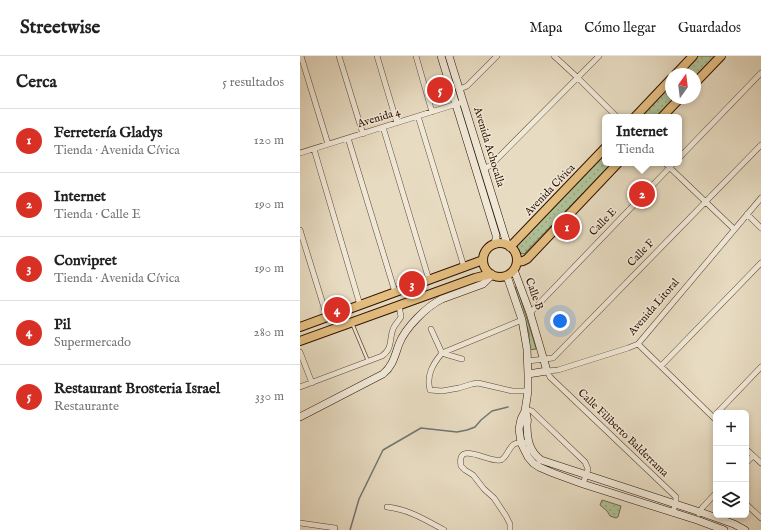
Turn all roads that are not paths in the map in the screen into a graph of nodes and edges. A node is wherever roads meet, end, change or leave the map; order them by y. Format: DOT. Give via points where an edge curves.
graph roads {
  1 [pos="301,56"];
  2 [pos="339,56"];
  3 [pos="377,56"];
  4 [pos="416,56"];
  5 [pos="441,56"];
  6 [pos="450,56"];
  7 [pos="498,56"];
  8 [pos="554,56"];
  9 [pos="598,56"];
  10 [pos="693,56"];
  11 [pos="721,56"];
  12 [pos="682,68"];
  13 [pos="761,73"];
  14 [pos="701,77"];
  15 [pos="578,78"];
  16 [pos="665,85"];
  17 [pos="460,89"];
  18 [pos="464,102"];
  19 [pos="456,104"];
  20 [pos="674,104"];
  21 [pos="432,112"];
  22 [pos="614,114"];
  23 [pos="638,114"];
  24 [pos="665,114"];
  25 [pos="418,116"];
  26 [pos="398,123"];
  27 [pos="383,127"];
  28 [pos="363,134"];
  29 [pos="348,138"];
  30 [pos="328,144"];
  31 [pos="761,145"];
  32 [pos="314,149"];
  33 [pos="602,151"];
  34 [pos="300,153"];
  35 [pos="682,155"];
  36 [pos="615,166"];
  37 [pos="670,168"];
  38 [pos="484,169"];
  39 [pos="761,198"];
  40 [pos="705,202"];
  41 [pos="747,214"];
  42 [pos="761,228"];
  43 [pos="734,229"];
  44 [pos="300,230"];
  45 [pos="494,244"];
  46 [pos="508,246"];
  47 [pos="483,260"];
  48 [pos="761,263"];
  49 [pos="464,267"];
  50 [pos="513,269"];
  51 [pos="491,275"];
  52 [pos="429,280"];
  53 [pos="395,292"];
  54 [pos="360,305"];
  55 [pos="399,305"];
  56 [pos="530,313"];
  57 [pos="327,318"];
  58 [pos="522,320"];
  59 [pos="352,322"];
  60 [pos="300,327"];
  61 [pos="431,329"];
  62 [pos="300,341"];
  63 [pos="638,344"];
  64 [pos="300,352"];
  65 [pos="442,352"];
  66 [pos="462,359"];
  67 [pos="543,359"];
  68 [pos="368,361"];
  69 [pos="528,361"];
  70 [pos="661,366"];
  71 [pos="761,367"];
  72 [pos="547,372"];
  73 [pos="528,374"];
  74 [pos="312,382"];
  75 [pos="300,387"];
  76 [pos="528,391"];
  77 [pos="525,410"];
  78 [pos="722,410"];
  79 [pos="713,413"];
  80 [pos="300,418"];
  81 [pos="524,442"];
  82 [pos="749,452"];
  83 [pos="753,456"];
  84 [pos="749,460"];
  85 [pos="761,463"];
  86 [pos="586,475"];
  87 [pos="583,484"];
  88 [pos="713,496"];
  89 [pos="676,504"];
  90 [pos="387,506"];
  91 [pos="749,507"];
  92 [pos="700,512"];
  93 [pos="674,513"];
  94 [pos="761,518"];
  95 [pos="697,520"];
  96 [pos="300,523"];
  97 [pos="313,527"];
  98 [pos="335,528"];
  99 [pos="444,530"];
  100 [pos="510,530"];
  101 [pos="724,530"];
  102 [pos="745,530"];
  1 -- 30 [label="street"];
  2 -- 28 [label="street"];
  3 -- 26 [label="street"];
  4 -- 21 [label="street"];
  5 -- 19 [label="street, Avenida Achocalla"];
  6 -- 17 [label="street, Avenida Achocalla"];
  7 -- 17 [label="street" via="467,86"];
  8 -- 15 [label="street"];
  9 -- 15 [label="street"];
  10 -- 12 [label="main road"];
  11 -- 14 [label="main road"];
  13 -- 35 [label="street"];
  15 -- 22 [label="street"];
  15 -- 38 [label="street" via="491,166"];
  16 -- 23 [label="main road"];
  17 -- 18 [label="street, Avenida Achocalla"];
  18 -- 19 [label="street, Avenida 4"];
  18 -- 38 [label="street, Avenida Achocalla"];
  19 -- 21 [label="street, Avenida 4"];
  19 -- 45 [label="street, Avenida Achocalla" via="496,235"];
  20 -- 24 [label="main road"];
  21 -- 25 [label="street, Avenida 4"];
  25 -- 26 [label="street, Avenida 4"];
  25 -- 49 [label="street"];
  26 -- 27 [label="street, Avenida 4"];
  27 -- 28 [label="street, Avenida 4"];
  27 -- 52 [label="street"];
  28 -- 29 [label="street, Avenida 4"];
  29 -- 30 [label="street, Avenida 4"];
  29 -- 53 [label="street"];
  30 -- 32 [label="street, Avenida 4"];
  31 -- 40 [label="street, Calle F"];
  32 -- 34 [label="street, Avenida 4"];
  32 -- 54 [label="street"];
  33 -- 46 [label="main road, Avenida Cívica"];
  36 -- 50 [label="main road" via="527,258"];
  37 -- 40 [label="street"];
  37 -- 56 [label="street, Calle E"];
  38 -- 46 [label="street, Avenida Achocalla"];
  39 -- 41 [label="street, Avenida Litoral"];
  40 -- 43 [label="street"];
  40 -- 67 [label="street, Calle F" via="553,358"];
  41 -- 42 [label="street"];
  41 -- 43 [label="street, Avenida Litoral"];
  43 -- 63 [label="street, Avenida Litoral"];
  44 -- 57 [label="street"];
  45 -- 46 [label="main road"];
  45 -- 47 [label="main road" via="485,252"];
  46 -- 50 [label="main road" via="517,257"];
  47 -- 49 [label="main road"];
  47 -- 51 [label="main road" via="486,270"];
  48 -- 70 [label="street"];
  49 -- 52 [label="main road"];
  50 -- 51 [label="main road" via="503,277"];
  50 -- 56 [label="street, Calle B"];
  50 -- 58 [label="street, Calle B"];
  51 -- 55 [label="main road" via="475,278"];
  51 -- 80 [label="street" via="483,284 442,299 427,308 407,329 390,367 383,374"];
  52 -- 53 [label="main road"];
  53 -- 54 [label="main road"];
  54 -- 57 [label="main road"];
  55 -- 59 [label="main road"];
  55 -- 68 [label="street" via="401,317 393,329 388,350 382,356"];
  56 -- 67 [label="street, Calle B"];
  57 -- 60 [label="main road"];
  58 -- 65 [label="street"];
  58 -- 69 [label="street, Calle B"];
  59 -- 62 [label="main road"];
  59 -- 68 [label="lane"];
  61 -- 65 [label="street"];
  63 -- 70 [label="street"];
  63 -- 72 [label="street, Avenida Litoral"];
  64 -- 74 [label="street"];
  65 -- 66 [label="street"];
  65 -- 76 [label="street" via="430,372 430,390 442,391 478,383 512,391"];
  67 -- 69 [label="street, Calle F"];
  67 -- 72 [label="street, Calle B"];
  68 -- 74 [label="street"];
  69 -- 73 [label="street, Calle B"];
  70 -- 79 [label="street"];
  71 -- 78 [label="street"];
  72 -- 73 [label="street, Avenida Litoral"];
  72 -- 89 [label="street, Calle Filiberto Balderrama" via="676,497"];
  73 -- 76 [label="street, Calle B"];
  74 -- 75 [label="street"];
  76 -- 77 [label="street, Calle B"];
  77 -- 81 [label="street, Calle B" via="519,429"];
  77 -- 86 [label="street" via="532,411 585,462 588,469"];
  81 -- 86 [label="street" via="541,460"];
  81 -- 87 [label="street" via="528,457 533,463"];
  81 -- 100 [label="street" via="511,446 501,460 468,452 462,456 460,462 497,502 510,524"];
  82 -- 83 [label="street"];
  83 -- 84 [label="street"];
  83 -- 85 [label="street"];
  86 -- 87 [label="street"];
  86 -- 89 [label="street"];
  87 -- 93 [label="street"];
  88 -- 92 [label="street"];
  89 -- 92 [label="street"];
  89 -- 93 [label="street"];
  90 -- 99 [label="street" via="415,514"];
  91 -- 94 [label="street"];
  92 -- 95 [label="street"];
  92 -- 102 [label="street"];
  93 -- 95 [label="street"];
  95 -- 101 [label="street"];
  96 -- 97 [label="street"];
  97 -- 98 [label="street"];
}
